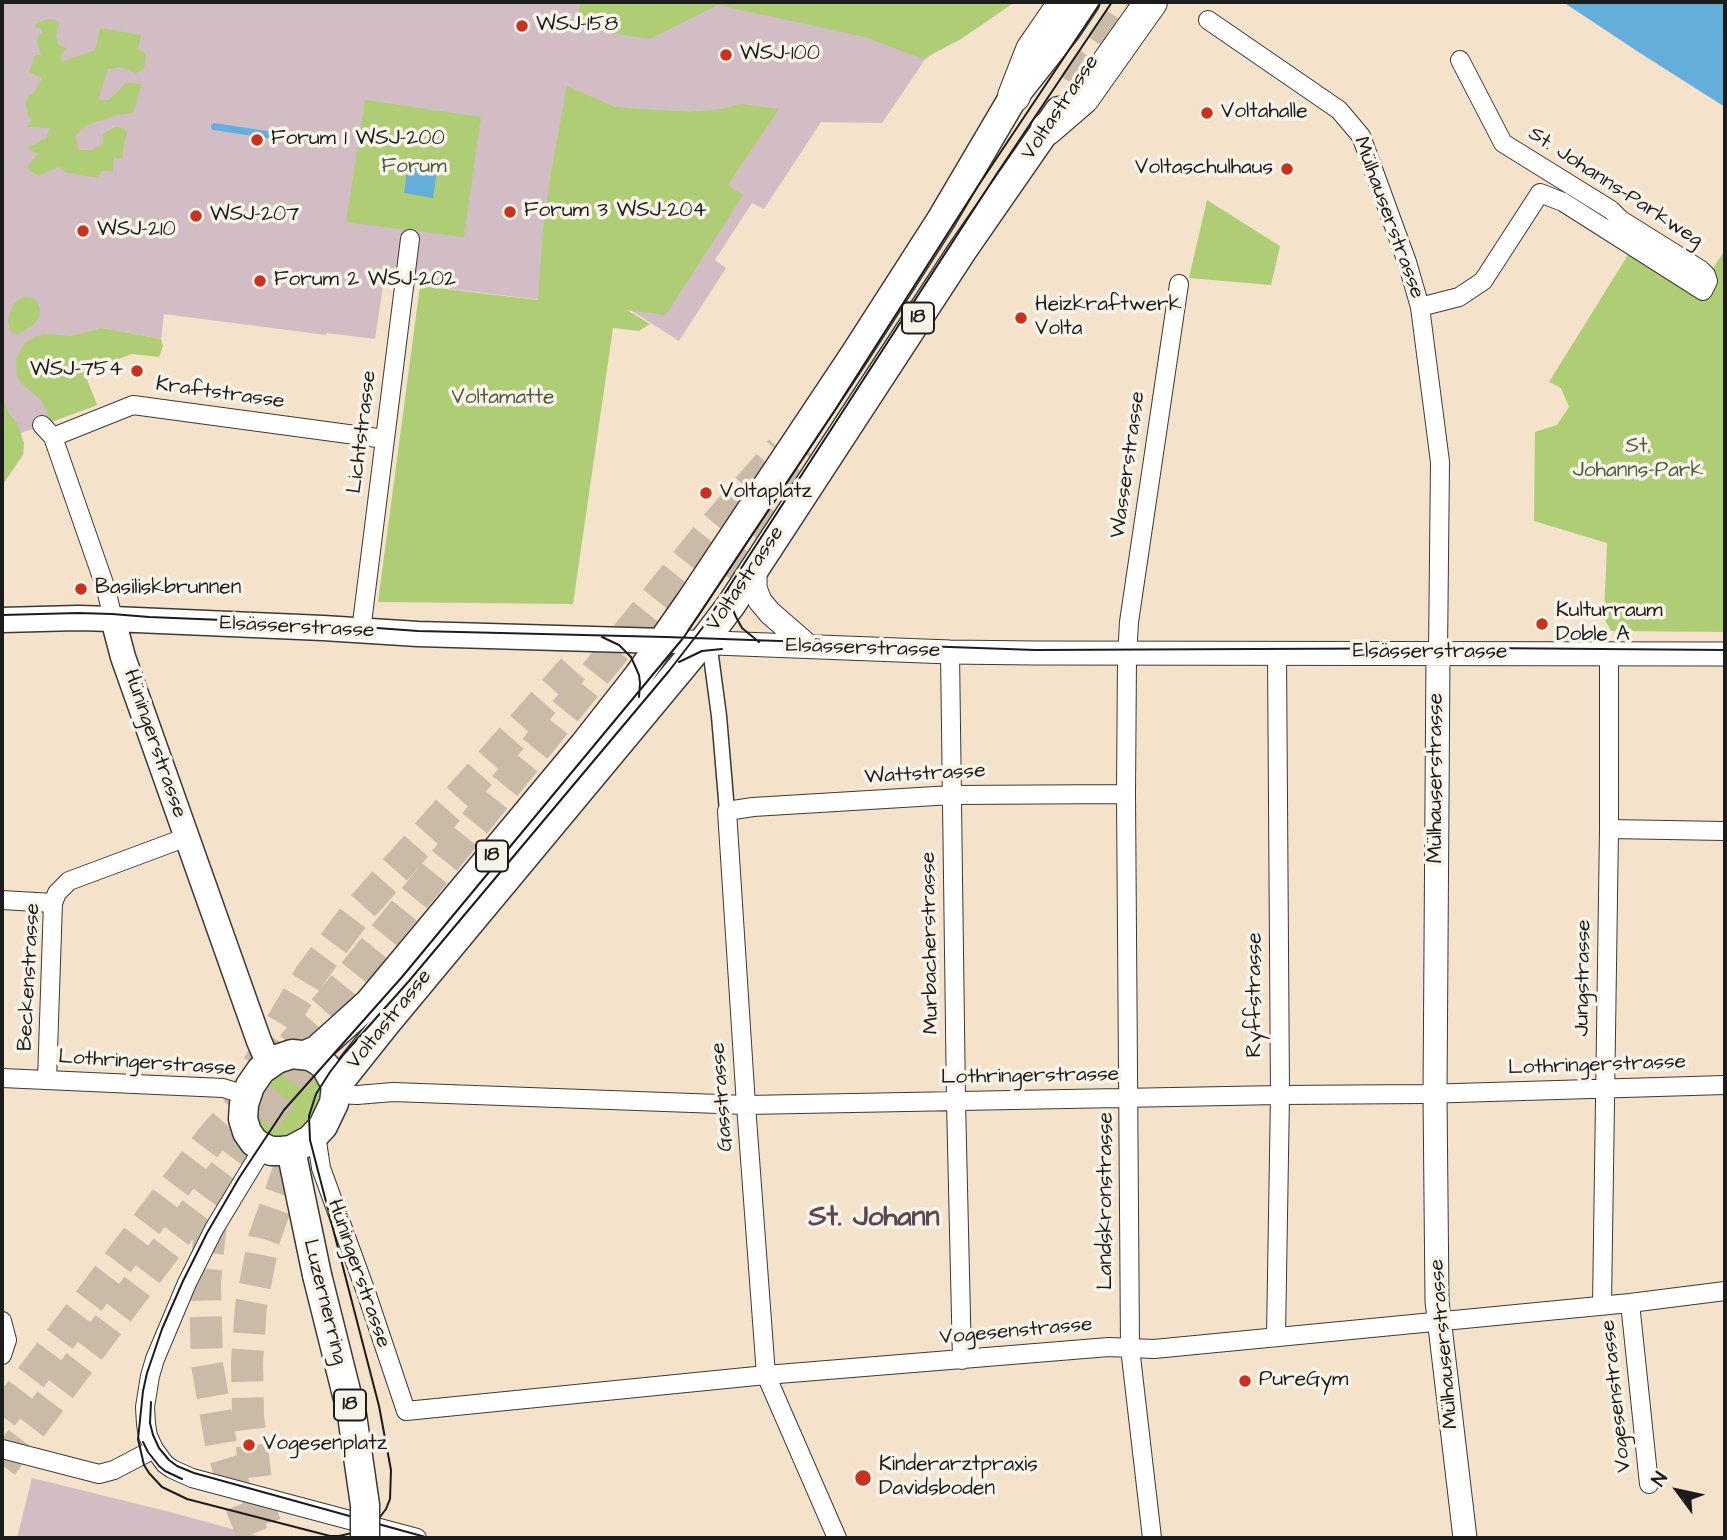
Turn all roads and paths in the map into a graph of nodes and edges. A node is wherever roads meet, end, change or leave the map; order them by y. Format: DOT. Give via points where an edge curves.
graph roads {
  1 [pos="1065,2"];
  2 [pos="1085,2"];
  3 [pos="1133,2"];
  4 [pos="1152,2"];
  5 [pos="1208,20"];
  6 [pos="1460,60"];
  7 [pos="1014,96"];
  8 [pos="1047,129"];
  9 [pos="410,239"];
  10 [pos="1179,284"];
  11 [pos="1420,307"];
  12 [pos="48,431"];
  13 [pos="385,439"];
  14 [pos="755,569"];
  15 [pos="113,619"];
  16 [pos="2,620"];
  17 [pos="360,631"];
  18 [pos="663,642"];
  19 [pos="703,643"];
  20 [pos="808,646"];
  21 [pos="950,652"];
  22 [pos="1127,653"];
  23 [pos="1277,653"];
  24 [pos="1438,653"];
  25 [pos="1609,653"];
  26 [pos="1725,654"];
  27 [pos="952,794"];
  28 [pos="1126,794"];
  29 [pos="727,811"];
  30 [pos="1609,829"];
  31 [pos="1725,831"];
  32 [pos="187,837"];
  33 [pos="2,900"];
  34 [pos="53,903"];
  35 [pos="305,1055"];
  36 [pos="269,1064"];
  37 [pos="2,1078"];
  38 [pos="47,1080"];
  39 [pos="1725,1084"];
  40 [pos="336,1090"];
  41 [pos="1605,1090"];
  42 [pos="1435,1094"];
  43 [pos="246,1095"];
  44 [pos="1280,1095"];
  45 [pos="1129,1099"];
  46 [pos="956,1101"];
  47 [pos="746,1105"];
  48 [pos="316,1135"];
  49 [pos="263,1148"];
  50 [pos="291,1150"];
  51 [pos="1725,1291"];
  52 [pos="1630,1303"];
  53 [pos="1602,1305"];
  54 [pos="2,1321"];
  55 [pos="1439,1322"];
  56 [pos="1276,1337"];
  57 [pos="1130,1348"];
  58 [pos="2,1355"];
  59 [pos="961,1360"];
  60 [pos="766,1375"];
  61 [pos="406,1411"];
  62 [pos="2,1449"];
  63 [pos="153,1449"];
  64 [pos="1649,1484"];
  65 [pos="365,1538"];
  66 [pos="416,1538"];
  67 [pos="836,1538"];
  68 [pos="1152,1538"];
  69 [pos="1465,1538"];
  1 -- 7 [label="highway" via="1032,50"];
  2 -- 7 [label="main road, Voltastrasse / 18"];
  3 -- 8 [label="main road, Voltastrasse / 18"];
  4 -- 8 [label="highway" via="1083,98"];
  5 -- 11 [label="street, Mülhauserstrasse" via="1339,110 1361,136"];
  6 -- 11 [label="street, St. Johanns-Parkweg" via="1503,143 1701,270 1708,281 1703,290 1563,202 1540,193 1483,281 1459,297"];
  7 -- 18 [label="main road, Voltastrasse / 18" via="934,231"];
  8 -- 14 [label="main road, Voltastrasse / 18"];
  9 -- 13 [label="street, Lichtstrasse"];
  10 -- 22 [label="street, Wasserstrasse"];
  11 -- 24 [label="street, Mülhauserstrasse" via="1440,462"];
  12 -- 13 [label="street, Kraftstrasse" via="133,405"];
  12 -- 15 [label="street, Hüningerstrasse"];
  13 -- 17 [label="street, Lichtstrasse"];
  14 -- 19 [label="main road, Voltastrasse / 18"];
  14 -- 20 [label="street" via="760,601"];
  15 -- 16 [label="main road, Elsässerstrasse"];
  15 -- 17 [label="main road, Elsässerstrasse"];
  15 -- 32 [label="main road, Hüningerstrasse"];
  17 -- 18 [label="main road, Elsässerstrasse"];
  18 -- 19 [label="street, Elsässerstrasse"];
  18 -- 35 [label="main road, Voltastrasse / 18" via="607,717 369,1003 317,1050"];
  19 -- 20 [label="street, Elsässerstrasse"];
  19 -- 29 [label="street, Gasstrasse" via="711,656"];
  19 -- 40 [label="main road, Voltastrasse / 18"];
  20 -- 21 [label="street, Elsässerstrasse"];
  21 -- 22 [label="street, Elsässerstrasse"];
  21 -- 27 [label="street, Murbacherstrasse"];
  22 -- 23 [label="street, Elsässerstrasse"];
  22 -- 28 [label="street, Landskronstrasse"];
  23 -- 24 [label="street, Elsässerstrasse"];
  23 -- 44 [label="street, Ryffstrasse"];
  24 -- 25 [label="street, Elsässerstrasse"];
  24 -- 42 [label="street, Mülhauserstrasse"];
  25 -- 26 [label="street, Elsässerstrasse"];
  25 -- 30 [label="street, Jungstrasse"];
  27 -- 28 [label="street, Wattstrasse"];
  27 -- 29 [label="street, Wattstrasse"];
  27 -- 46 [label="street, Murbacherstrasse"];
  28 -- 45 [label="street, Landskronstrasse"];
  29 -- 47 [label="street, Gasstrasse"];
  30 -- 31 [label="street"];
  30 -- 41 [label="street, Jungstrasse"];
  32 -- 34 [label="street, Beckenstrasse" via="69,881"];
  32 -- 36 [label="main road, Hüningerstrasse"];
  33 -- 34 [label="street"];
  34 -- 38 [label="street, Beckenstrasse"];
  35 -- 36 [label="main road, 18" via="285,1055"];
  35 -- 40 [label="main road" via="323,1064"];
  36 -- 43 [label="main road"];
  37 -- 38 [label="street, Lothringerstrasse"];
  38 -- 43 [label="street, Lothringerstrasse" via="223,1088"];
  39 -- 41 [label="street, Lothringerstrasse"];
  40 -- 47 [label="street, Lothringerstrasse" via="357,1096 393,1092"];
  40 -- 48 [label="main road, 18" via="327,1119"];
  41 -- 42 [label="street, Lothringerstrasse"];
  41 -- 53 [label="street, Jungstrasse"];
  42 -- 44 [label="street, Lothringerstrasse"];
  42 -- 55 [label="street, Mülhauserstrasse"];
  43 -- 49 [label="main road" via="244,1125"];
  44 -- 45 [label="street, Lothringerstrasse"];
  44 -- 56 [label="street, Ryffstrasse"];
  45 -- 46 [label="street, Lothringerstrasse"];
  45 -- 57 [label="street, Landskronstrasse"];
  46 -- 47 [label="street, Lothringerstrasse"];
  46 -- 59 [label="street, Murbacherstrasse"];
  47 -- 60 [label="street, Gasstrasse"];
  48 -- 50 [label="main road, 18"];
  48 -- 61 [label="street, Hüningerstrasse" via="321,1168"];
  49 -- 50 [label="main road"];
  49 -- 63 [label="street" via="198,1261 155,1359 145,1416"];
  50 -- 65 [label="main road, Luzernerring / 18, bridge" via="352,1415"];
  51 -- 52 [label="street, Vogesenstrasse"];
  52 -- 53 [label="street, Vogesenstrasse"];
  52 -- 64 [label="street, Vogesenstrasse"];
  53 -- 55 [label="street, Vogesenstrasse"];
  54 -- 58 [label="street" via="7,1340"];
  55 -- 56 [label="street, Vogesenstrasse"];
  55 -- 69 [label="street, Mülhauserstrasse"];
  56 -- 57 [label="street, Vogesenstrasse"];
  57 -- 59 [label="street, Vogesenstrasse"];
  57 -- 68 [label="street, Landskronstrasse"];
  59 -- 60 [label="street, Vogesenstrasse"];
  60 -- 61 [label="street, Vogesenstrasse"];
  60 -- 67 [label="street, Gasstrasse"];
  62 -- 63 [label="street" via="99,1474"];
  63 -- 66 [label="street" via="165,1464 192,1478"];
}
